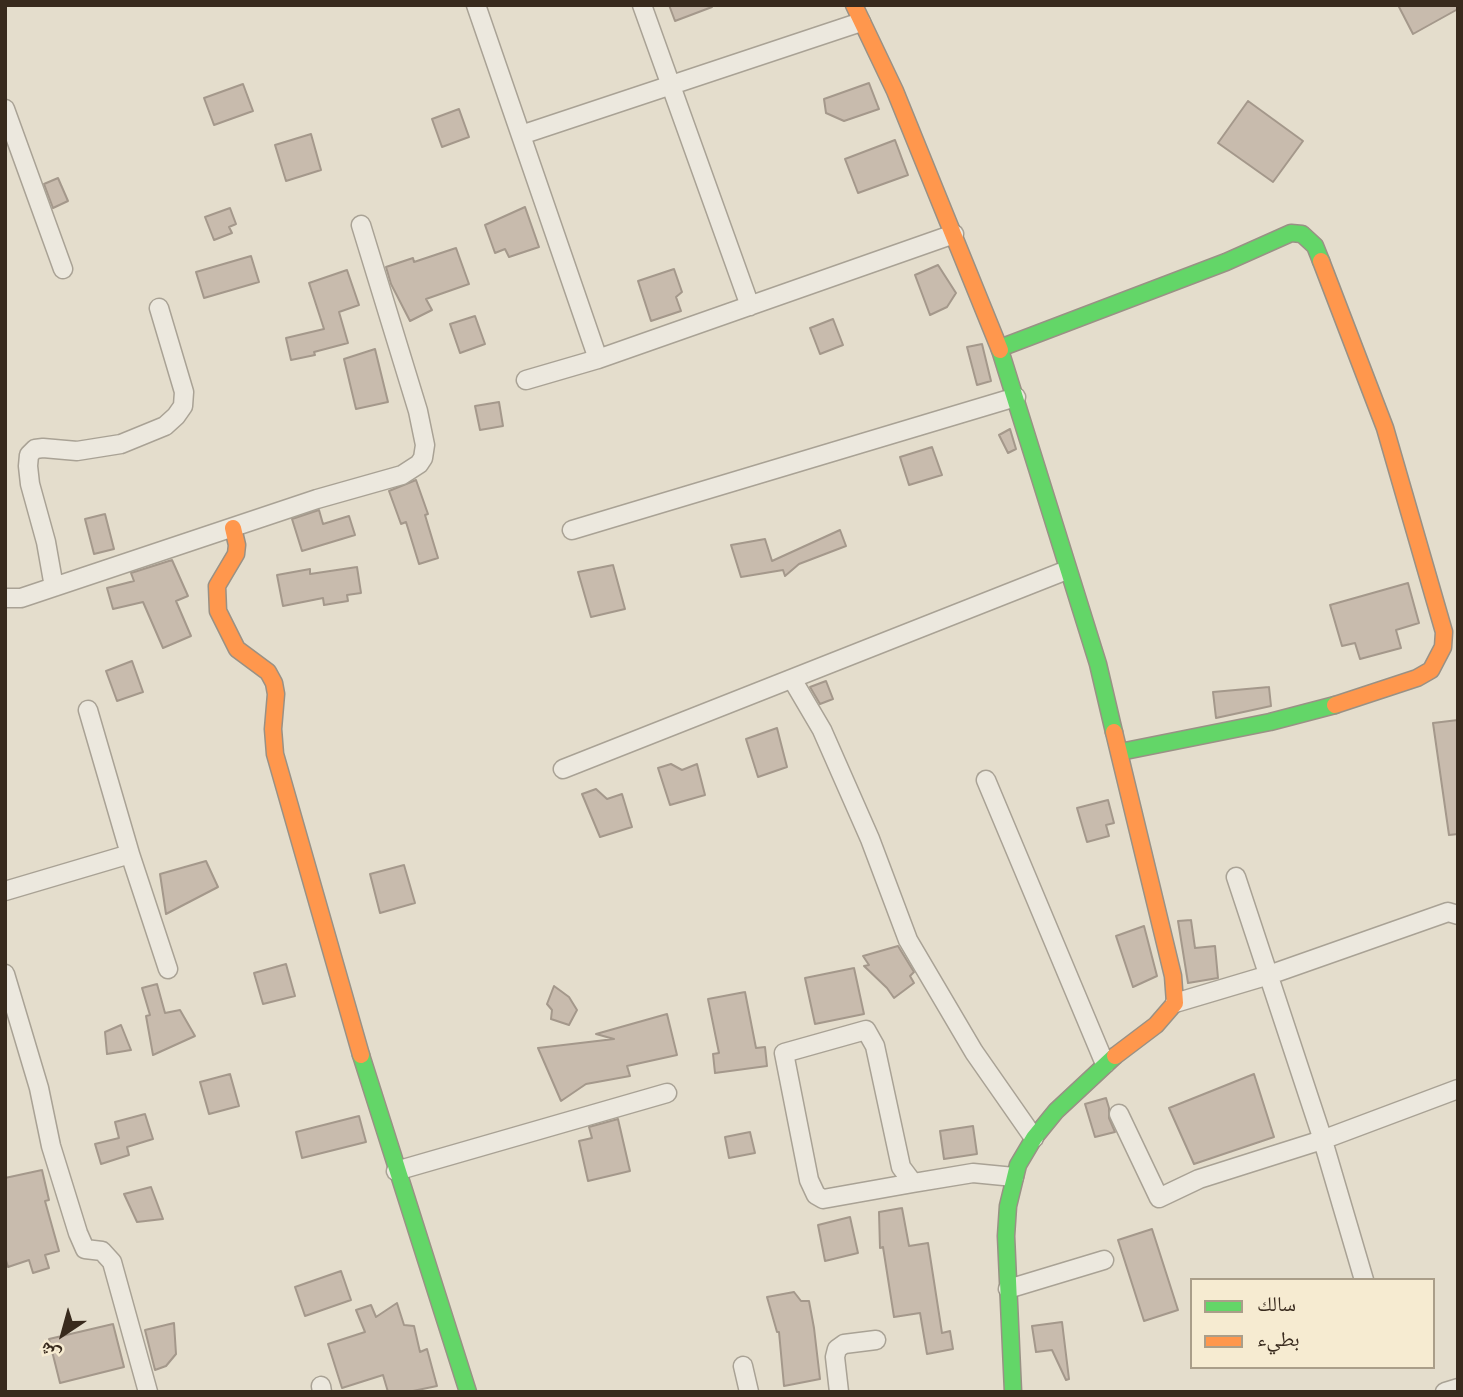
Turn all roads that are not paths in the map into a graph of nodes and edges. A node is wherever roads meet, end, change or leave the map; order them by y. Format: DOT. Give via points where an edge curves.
graph roads {
  1 [pos="476,5"];
  2 [pos="642,5"];
  3 [pos="854,5"];
  4 [pos="861,22"];
  5 [pos="671,87"];
  6 [pos="5,109"];
  7 [pos="521,135"];
  8 [pos="360,225"];
  9 [pos="954,234"];
  10 [pos="63,269"];
  11 [pos="750,306"];
  12 [pos="159,308"];
  13 [pos="1000,348"];
  14 [pos="598,359"];
  15 [pos="526,380"];
  16 [pos="1016,397"];
  17 [pos="233,528"];
  18 [pos="572,530"];
  19 [pos="1068,570"];
  20 [pos="54,587"];
  21 [pos="5,598"];
  22 [pos="792,679"];
  23 [pos="88,710"];
  24 [pos="1120,752"];
  25 [pos="563,769"];
  26 [pos="986,780"];
  27 [pos="131,854"];
  28 [pos="1236,877"];
  29 [pos="5,891"];
  30 [pos="1458,915"];
  31 [pos="167,969"];
  32 [pos="5,974"];
  33 [pos="1269,975"];
  34 [pos="1175,1003"];
  35 [pos="1105,1064"];
  36 [pos="1458,1089"];
  37 [pos="667,1093"];
  38 [pos="1119,1114"];
  39 [pos="1034,1138"];
  40 [pos="1322,1140"];
  41 [pos="396,1171"];
  42 [pos="1014,1177"];
  43 [pos="913,1183"];
  44 [pos="1104,1260"];
  45 [pos="1363,1278"];
  46 [pos="1008,1289"];
  47 [pos="876,1340"];
  48 [pos="743,1366"];
  49 [pos="1458,1388"];
  50 [pos="148,1392"];
  51 [pos="468,1392"];
  52 [pos="749,1392"];
  53 [pos="839,1392"];
  54 [pos="1013,1392"];
  55 [pos="1445,1392"];
  1 -- 7 [label="street"];
  2 -- 5 [label="street"];
  3 -- 4 [label="street"];
  4 -- 5 [label="street"];
  4 -- 9 [label="street"];
  5 -- 7 [label="street"];
  5 -- 11 [label="street"];
  6 -- 10 [label="street"];
  7 -- 14 [label="street"];
  8 -- 17 [label="street" via="418,411 423,458 401,475"];
  9 -- 11 [label="street"];
  9 -- 13 [label="street"];
  11 -- 14 [label="street"];
  12 -- 20 [label="street" via="184,392 176,416 121,444 77,451 43,448 29,455 30,484"];
  13 -- 16 [label="street"];
  13 -- 24 [label="street" via="1291,233 1302,234 1315,246 1385,428 1444,632 1443,647 1431,670 1283,719"];
  14 -- 15 [label="street"];
  16 -- 18 [label="street"];
  16 -- 19 [label="street"];
  17 -- 20 [label="street"];
  17 -- 41 [label="street" via="236,554 217,586 218,611 237,649 263,667 274,683 275,754"];
  19 -- 22 [label="street"];
  19 -- 24 [label="street"];
  20 -- 21 [label="street" via="21,598"];
  22 -- 25 [label="street"];
  22 -- 39 [label="street" via="822,730 908,940 974,1052"];
  23 -- 27 [label="street"];
  24 -- 34 [label="street" via="1170,959"];
  26 -- 35 [label="street"];
  27 -- 29 [label="street"];
  27 -- 31 [label="street"];
  28 -- 33 [label="street"];
  30 -- 33 [label="street" via="1448,912"];
  32 -- 50 [label="street" via="78,1233 85,1249 102,1251 112,1262"];
  33 -- 34 [label="street"];
  33 -- 40 [label="street"];
  34 -- 35 [label="street" via="1156,1026"];
  35 -- 39 [label="street"];
  36 -- 40 [label="street"];
  37 -- 41 [label="street"];
  38 -- 40 [label="street" via="1159,1198 1199,1179"];
  39 -- 42 [label="street"];
  40 -- 45 [label="street"];
  41 -- 51 [label="street"];
  42 -- 43 [label="street" via="973,1172"];
  42 -- 46 [label="street" via="1006,1236"];
  43 -- 43 [label="street" via="823,1199 816,1195 809,1180 784,1053 866,1030 875,1046 901,1167"];
  44 -- 46 [label="street"];
  46 -- 54 [label="street"];
  47 -- 53 [label="street" via="837,1349"];
  48 -- 52 [label="street"];
  49 -- 55 [label="street"];
}
